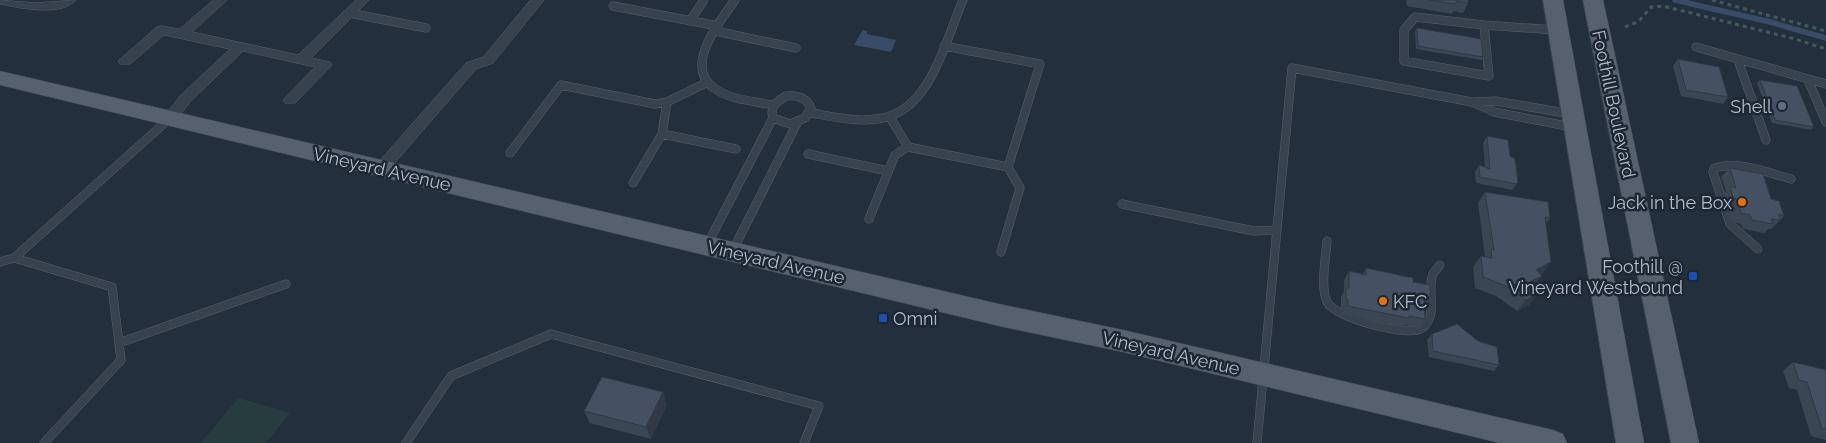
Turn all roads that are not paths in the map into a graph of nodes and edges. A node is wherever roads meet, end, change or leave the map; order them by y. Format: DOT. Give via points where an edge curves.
graph roads {
  1 [pos="1,0"];
  2 [pos="70,0"];
  3 [pos="221,0"];
  4 [pos="363,0"];
  5 [pos="538,0"];
  6 [pos="704,0"];
  7 [pos="735,0"];
  8 [pos="963,0"];
  9 [pos="1553,0"];
  10 [pos="1592,0"];
  11 [pos="613,6"];
  12 [pos="349,13"];
  13 [pos="690,21"];
  14 [pos="1484,25"];
  15 [pos="426,28"];
  16 [pos="716,29"];
  17 [pos="1558,30"];
  18 [pos="182,34"];
  19 [pos="240,46"];
  20 [pos="944,46"];
  21 [pos="1696,47"];
  22 [pos="796,48"];
  23 [pos="302,59"];
  24 [pos="1738,60"];
  25 [pos="125,61"];
  26 [pos="0,78"];
  27 [pos="1808,80"];
  28 [pos="708,82"];
  29 [pos="1826,84"];
  30 [pos="290,100"];
  31 [pos="667,102"];
  32 [pos="1472,102"];
  33 [pos="772,105"];
  34 [pos="810,113"];
  35 [pos="890,117"];
  36 [pos="773,118"];
  37 [pos="168,119"];
  38 [pos="1574,121"];
  39 [pos="1826,122"];
  40 [pos="797,123"];
  41 [pos="662,134"];
  42 [pos="1766,140"];
  43 [pos="908,147"];
  44 [pos="736,149"];
  45 [pos="510,153"];
  46 [pos="808,154"];
  47 [pos="1008,167"];
  48 [pos="381,169"];
  49 [pos="888,171"];
  50 [pos="1791,179"];
  51 [pos="633,183"];
  52 [pos="1122,204"];
  53 [pos="869,219"];
  54 [pos="1276,230"];
  55 [pos="1327,240"];
  56 [pos="706,246"];
  57 [pos="1758,249"];
  58 [pos="732,252"];
  59 [pos="1001,252"];
  60 [pos="14,258"];
  61 [pos="0,262"];
  62 [pos="1440,265"];
  63 [pos="286,284"];
  64 [pos="119,343"];
  65 [pos="1264,374"];
  66 [pos="44,443"];
  67 [pos="406,443"];
  68 [pos="804,443"];
  69 [pos="1257,443"];
  70 [pos="1553,443"];
  71 [pos="1630,443"];
  72 [pos="1685,443"];
  1 -- 2 [label="street" via="33,8 55,6"];
  3 -- 18 [label="street"];
  4 -- 12 [label="street"];
  5 -- 48 [label="street" via="488,60 471,66"];
  6 -- 13 [label="lane"];
  7 -- 16 [label="lane"];
  8 -- 20 [label="lane"];
  9 -- 17 [label="main road"];
  10 -- 72 [label="main road, Foothill Boulevard"];
  11 -- 13 [label="lane"];
  12 -- 15 [label="lane"];
  12 -- 23 [label="street"];
  13 -- 16 [label="lane"];
  14 -- 14 [label="lane" via="1415,18 1404,30 1404,61 1489,76"];
  14 -- 17 [label="lane"];
  16 -- 22 [label="lane"];
  16 -- 28 [label="lane" via="700,60 701,73"];
  17 -- 38 [label="main road"];
  18 -- 19 [label="street"];
  18 -- 25 [label="street" via="161,30"];
  19 -- 23 [label="street"];
  19 -- 37 [label="street"];
  20 -- 35 [label="lane" via="919,98 904,111"];
  20 -- 47 [label="lane" via="1040,64"];
  21 -- 24 [label="lane"];
  23 -- 30 [label="street" via="325,65"];
  24 -- 27 [label="lane"];
  24 -- 42 [label="lane"];
  26 -- 37 [label="main road, Vineyard Avenue"];
  27 -- 29 [label="lane"];
  27 -- 39 [label="lane"];
  28 -- 31 [label="lane"];
  28 -- 33 [label="lane" via="730,96"];
  31 -- 41 [label="lane"];
  31 -- 45 [label="lane" via="655,104 561,85"];
  32 -- 38 [label="lane" via="1496,101"];
  32 -- 38 [label="lane" via="1494,112"];
  32 -- 54 [label="lane" via="1292,68"];
  33 -- 34 [label="lane" via="786,96 798,96 810,104"];
  33 -- 36 [label="lane"];
  34 -- 35 [label="lane" via="848,120"];
  34 -- 40 [label="lane"];
  35 -- 43 [label="lane"];
  36 -- 40 [label="lane" via="786,124"];
  36 -- 56 [label="lane"];
  37 -- 48 [label="main road, Vineyard Avenue"];
  37 -- 60 [label="lane"];
  38 -- 71 [label="main road"];
  40 -- 58 [label="lane"];
  41 -- 44 [label="lane"];
  41 -- 51 [label="lane"];
  43 -- 47 [label="lane"];
  43 -- 49 [label="lane" via="895,155"];
  46 -- 49 [label="lane"];
  47 -- 59 [label="lane" via="1020,188"];
  48 -- 56 [label="main road, Vineyard Avenue"];
  49 -- 53 [label="lane"];
  50 -- 57 [label="lane" via="1727,165 1714,168 1730,224"];
  52 -- 54 [label="lane" via="1254,232"];
  54 -- 65 [label="lane"];
  55 -- 62 [label="lane" via="1327,302 1345,317 1413,332 1421,330 1430,319 1433,275"];
  56 -- 58 [label="main road, Vineyard Avenue"];
  58 -- 65 [label="main road, Vineyard Avenue"];
  60 -- 61 [label="lane"];
  60 -- 64 [label="lane" via="112,287"];
  63 -- 64 [label="lane"];
  64 -- 66 [label="lane" via="121,360"];
  65 -- 69 [label="lane"];
  65 -- 70 [label="main road, Vineyard Avenue"];
  67 -- 68 [label="lane" via="452,376 551,334 819,406"];
}
